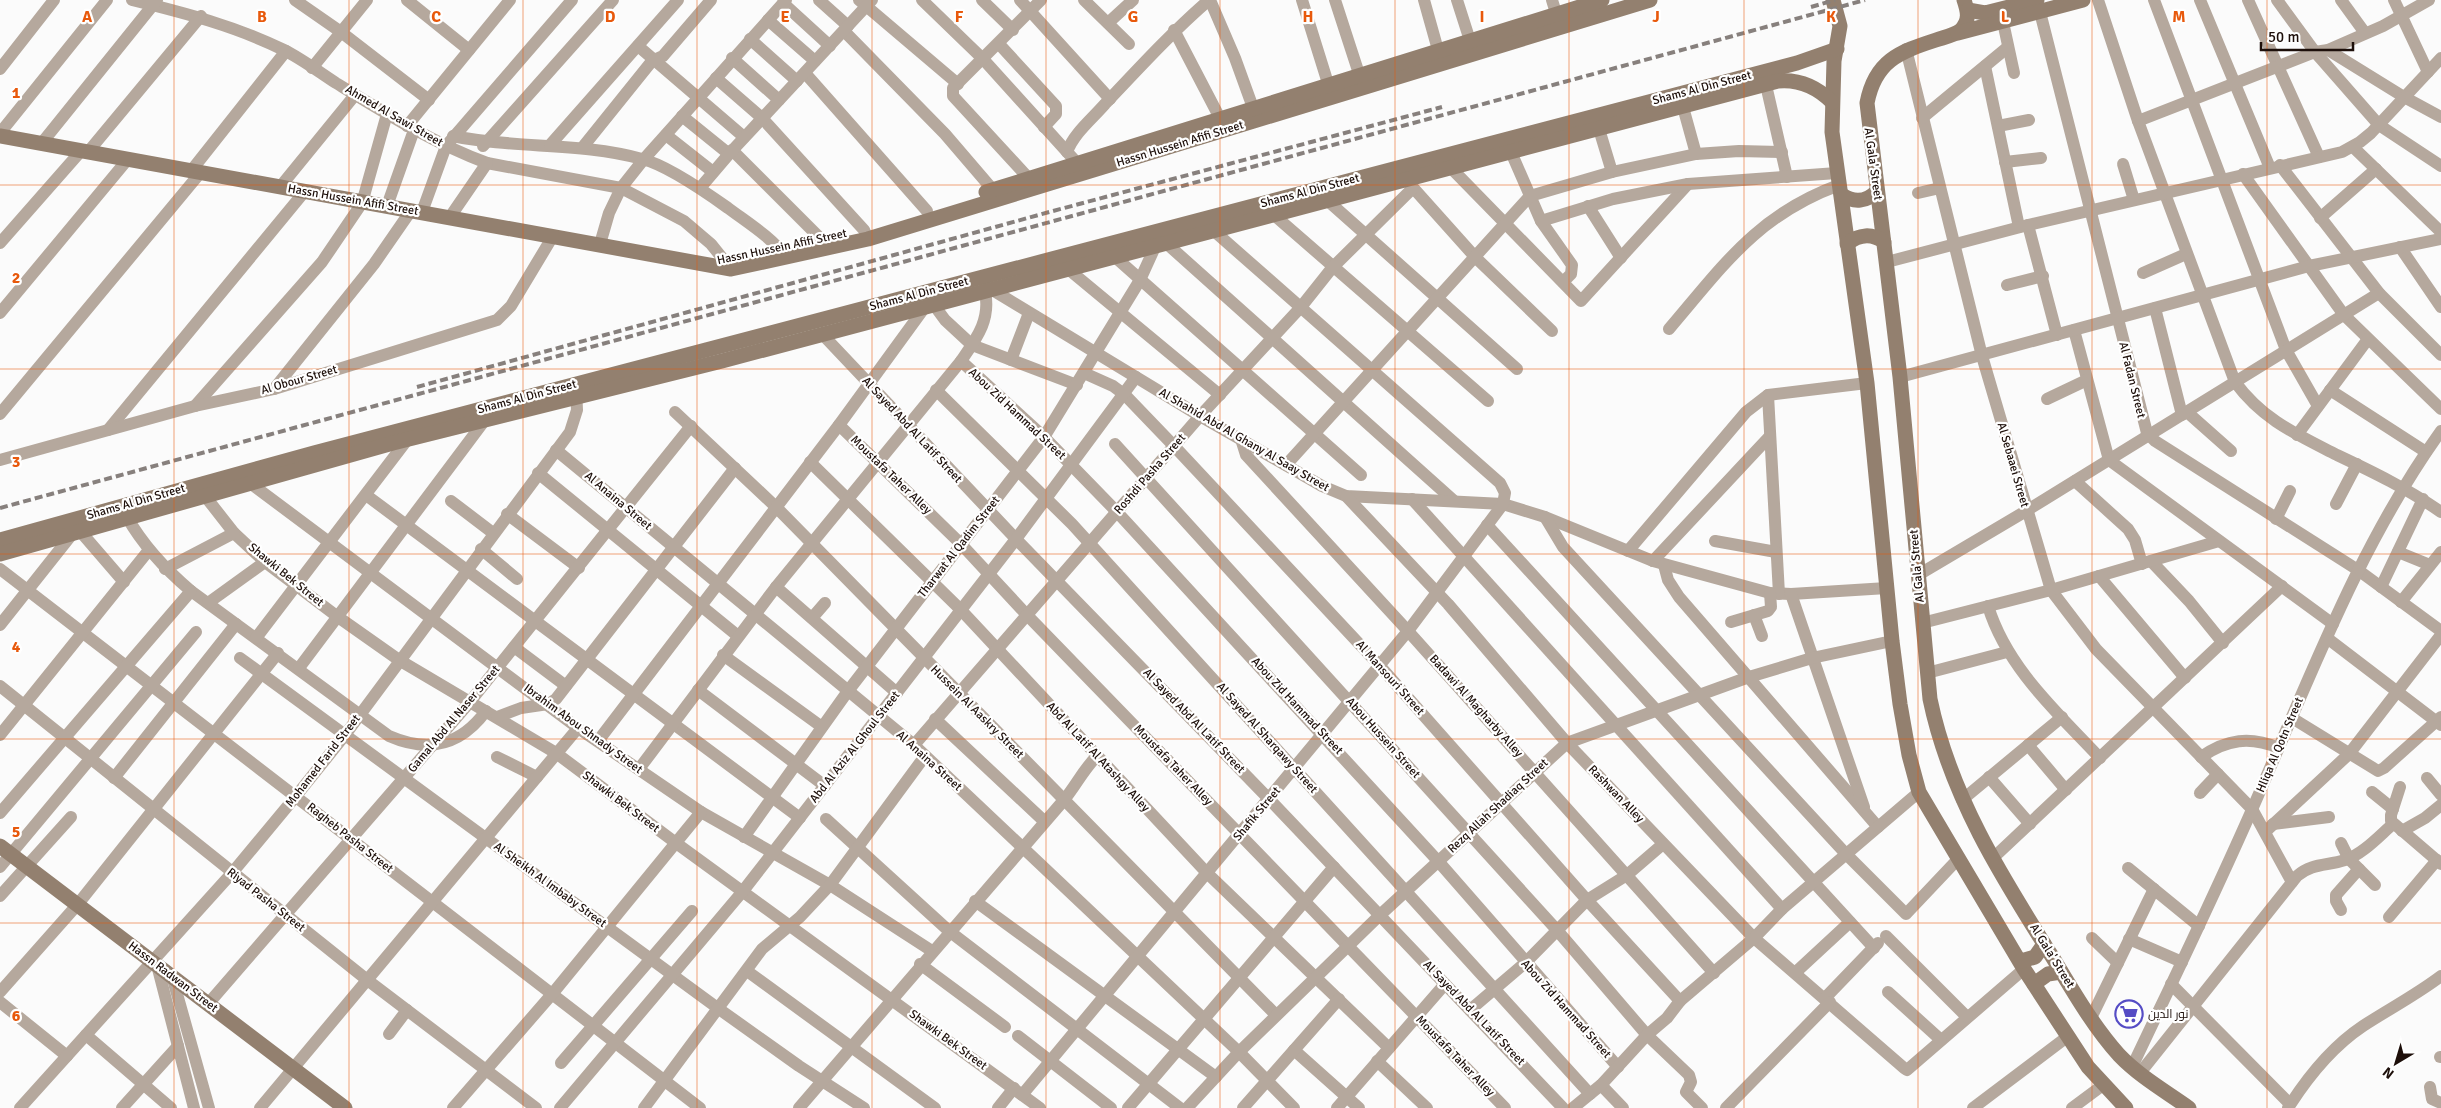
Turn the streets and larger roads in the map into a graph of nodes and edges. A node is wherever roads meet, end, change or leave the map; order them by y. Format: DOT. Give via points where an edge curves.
graph roads {
  1 [pos="54,0"];
  2 [pos="107,0"];
  3 [pos="132,0"];
  4 [pos="296,0"];
  5 [pos="367,0"];
  6 [pos="407,0"];
  7 [pos="510,0"];
  8 [pos="572,0"];
  9 [pos="612,0"];
  10 [pos="678,0"];
  11 [pos="711,0"];
  12 [pos="819,0"];
  13 [pos="922,0"];
  14 [pos="982,0"];
  15 [pos="1020,0"];
  16 [pos="1041,0"];
  17 [pos="1084,0"];
  18 [pos="1132,0"];
  19 [pos="1209,0"];
  20 [pos="1302,0"];
  21 [pos="1336,0"];
  22 [pos="1424,0"];
  23 [pos="1457,0"];
  24 [pos="1602,0"];
  25 [pos="1650,0"];
  26 [pos="1833,0"];
  27 [pos="2083,0"];
  28 [pos="2098,0"];
  29 [pos="2154,0"];
  30 [pos="2200,0"];
  31 [pos="2248,0"];
  32 [pos="2277,0"];
  33 [pos="2341,0"];
  34 [pos="2394,0"];
  35 [pos="2429,0"];
  36 [pos="784,1"];
  37 [pos="866,2"];
  38 [pos="155,3"];
  39 [pos="1966,5"];
  40 [pos="2038,6"];
  41 [pos="1031,11"];
  42 [pos="1556,14"];
  43 [pos="201,16"];
  44 [pos="2401,18"];
  45 [pos="768,20"];
  46 [pos="2002,22"];
  47 [pos="1108,23"];
  48 [pos="846,29"];
  49 [pos="1013,30"];
  50 [pos="1174,30"];
  51 [pos="341,32"];
  52 [pos="1958,33"];
  53 [pos="2365,33"];
  54 [pos="750,38"];
  55 [pos="999,44"];
  56 [pos="1129,44"];
  57 [pos="638,46"];
  58 [pos="830,46"];
  59 [pos="1472,47"];
  60 [pos="2008,47"];
  61 [pos="1837,49"];
  62 [pos="469,50"];
  63 [pos="1438,50"];
  64 [pos="1906,50"];
  65 [pos="2328,50"];
  66 [pos="286,51"];
  67 [pos="2315,52"];
  68 [pos="732,58"];
  69 [pos="654,60"];
  70 [pos="983,60"];
  71 [pos="2440,60"];
  72 [pos="815,62"];
  73 [pos="1985,66"];
  74 [pos="2278,67"];
  75 [pos="312,68"];
  76 [pos="0,69"];
  77 [pos="2428,72"];
  78 [pos="2014,73"];
  79 [pos="801,77"];
  80 [pos="716,78"];
  81 [pos="1361,81"];
  82 [pos="2235,84"];
  83 [pos="1766,85"];
  84 [pos="955,90"];
  85 [pos="1330,91"];
  86 [pos="355,95"];
  87 [pos="2404,97"];
  88 [pos="699,98"];
  89 [pos="1110,98"];
  90 [pos="429,100"];
  91 [pos="779,100"];
  92 [pos="2192,100"];
  93 [pos="1832,102"];
  94 [pos="1683,107"];
  95 [pos="386,114"];
  96 [pos="1255,114"];
  97 [pos="682,116"];
  98 [pos="2441,117"];
  99 [pos="762,118"];
  100 [pos="1922,118"];
  101 [pos="2029,120"];
  102 [pos="2138,121"];
  103 [pos="1223,124"];
  104 [pos="2379,125"];
  105 [pos="1998,126"];
  106 [pos="1044,127"];
  107 [pos="410,128"];
  108 [pos="1599,129"];
  109 [pos="0,135"];
  110 [pos="666,135"];
  111 [pos="744,137"];
  112 [pos="450,141"];
  113 [pos="485,143"];
  114 [pos="41,144"];
  115 [pos="550,145"];
  116 [pos="2353,147"];
  117 [pos="582,148"];
  118 [pos="84,151"];
  119 [pos="730,152"];
  120 [pos="1067,152"];
  121 [pos="1512,152"];
  122 [pos="1782,152"];
  123 [pos="1696,154"];
  124 [pos="2319,157"];
  125 [pos="474,158"];
  126 [pos="2042,158"];
  127 [pos="128,159"];
  128 [pos="644,159"];
  129 [pos="2005,162"];
  130 [pos="488,163"];
  131 [pos="1078,164"];
  132 [pos="2123,164"];
  133 [pos="2275,166"];
  134 [pos="2441,166"];
  135 [pos="1451,168"];
  136 [pos="2376,169"];
  137 [pos="196,172"];
  138 [pos="713,172"];
  139 [pos="1612,172"];
  140 [pos="2243,174"];
  141 [pos="1787,176"];
  142 [pos="1405,178"];
  143 [pos="2222,179"];
  144 [pos="1033,183"];
  145 [pos="1688,184"];
  146 [pos="1839,184"];
  147 [pos="280,186"];
  148 [pos="621,188"];
  149 [pos="700,188"];
  150 [pos="1940,188"];
  151 [pos="993,190"];
  152 [pos="305,191"];
  153 [pos="1877,191"];
  154 [pos="2164,192"];
  155 [pos="1918,194"];
  156 [pos="1530,196"];
  157 [pos="1328,200"];
  158 [pos="2134,200"];
  159 [pos="362,203"];
  160 [pos="387,206"];
  161 [pos="1588,206"];
  162 [pos="2091,210"];
  163 [pos="926,211"];
  164 [pos="416,212"];
  165 [pos="1274,215"];
  166 [pos="450,217"];
  167 [pos="2320,218"];
  168 [pos="1541,221"];
  169 [pos="1506,223"];
  170 [pos="2024,226"];
  171 [pos="1214,231"];
  172 [pos="2441,232"];
  173 [pos="1366,234"];
  174 [pos="866,235"];
  175 [pos="553,236"];
  176 [pos="2441,239"];
  177 [pos="1884,242"];
  178 [pos="0,243"];
  179 [pos="600,244"];
  180 [pos="823,244"];
  181 [pos="1847,244"];
  182 [pos="1161,245"];
  183 [pos="1954,245"];
  184 [pos="2400,247"];
  185 [pos="783,252"];
  186 [pos="2186,254"];
  187 [pos="1115,257"];
  188 [pos="1476,258"];
  189 [pos="1620,258"];
  190 [pos="2351,258"];
  191 [pos="1887,262"];
  192 [pos="728,264"];
  193 [pos="2310,266"];
  194 [pos="1332,268"];
  195 [pos="1068,270"];
  196 [pos="2143,274"];
  197 [pos="2043,276"];
  198 [pos="976,279"];
  199 [pos="2260,279"];
  200 [pos="1140,280"];
  201 [pos="1562,282"];
  202 [pos="2007,285"];
  203 [pos="988,291"];
  204 [pos="2379,293"];
  205 [pos="2200,295"];
  206 [pos="1438,298"];
  207 [pos="930,306"];
  208 [pos="1301,307"];
  209 [pos="2441,307"];
  210 [pos="2155,308"];
  211 [pos="1120,312"];
  212 [pos="0,313"];
  213 [pos="1029,313"];
  214 [pos="2344,315"];
  215 [pos="2116,319"];
  216 [pos="1669,329"];
  217 [pos="2074,330"];
  218 [pos="1552,331"];
  219 [pos="1407,332"];
  220 [pos="823,334"];
  221 [pos="2057,335"];
  222 [pos="1273,338"];
  223 [pos="2368,339"];
  224 [pos="972,345"];
  225 [pos="2286,350"];
  226 [pos="1097,353"];
  227 [pos="2441,355"];
  228 [pos="1982,356"];
  229 [pos="1012,360"];
  230 [pos="961,361"];
  231 [pos="1517,369"];
  232 [pos="1242,370"];
  233 [pos="1374,370"];
  234 [pos="1084,373"];
  235 [pos="1136,377"];
  236 [pos="1900,377"];
  237 [pos="2087,380"];
  238 [pos="2235,382"];
  239 [pos="1867,383"];
  240 [pos="1077,384"];
  241 [pos="868,385"];
  242 [pos="274,389"];
  243 [pos="936,390"];
  244 [pos="2330,390"];
  245 [pos="576,391"];
  246 [pos="1125,395"];
  247 [pos="1220,395"];
  248 [pos="1768,395"];
  249 [pos="2047,399"];
  250 [pos="1344,402"];
  251 [pos="1488,402"];
  252 [pos="195,406"];
  253 [pos="2318,406"];
  254 [pos="2441,409"];
  255 [pos="675,412"];
  256 [pos="2184,413"];
  257 [pos="0,414"];
  258 [pos="1200,416"];
  259 [pos="485,420"];
  260 [pos="840,425"];
  261 [pos="691,426"];
  262 [pos="908,426"];
  263 [pos="108,430"];
  264 [pos="2441,431"];
  265 [pos="1315,434"];
  266 [pos="2148,435"];
  267 [pos="2296,435"];
  268 [pos="1770,436"];
  269 [pos="1044,437"];
  270 [pos="1241,439"];
  271 [pos="407,440"];
  272 [pos="1115,444"];
  273 [pos="1174,446"];
  274 [pos="556,450"];
  275 [pos="2231,451"];
  276 [pos="2426,452"];
  277 [pos="0,460"];
  278 [pos="2108,460"];
  279 [pos="810,462"];
  280 [pos="878,462"];
  281 [pos="2357,464"];
  282 [pos="1072,465"];
  283 [pos="1286,465"];
  284 [pos="735,468"];
  285 [pos="1019,469"];
  286 [pos="538,473"];
  287 [pos="1361,475"];
  288 [pos="1147,479"];
  289 [pos="2075,480"];
  290 [pos="250,483"];
  291 [pos="2402,487"];
  292 [pos="2290,492"];
  293 [pos="366,495"];
  294 [pos="205,496"];
  295 [pos="1346,496"];
  296 [pos="1047,497"];
  297 [pos="1412,499"];
  298 [pos="2423,499"];
  299 [pos="848,500"];
  300 [pos="1453,500"];
  301 [pos="451,501"];
  302 [pos="1503,504"];
  303 [pos="2336,504"];
  304 [pos="776,507"];
  305 [pos="627,508"];
  306 [pos="988,510"];
  307 [pos="2026,511"];
  308 [pos="1118,512"];
  309 [pos="2441,512"];
  310 [pos="507,514"];
  311 [pos="127,517"];
  312 [pos="1545,517"];
  313 [pos="2276,519"];
  314 [pos="1487,525"];
  315 [pos="408,526"];
  316 [pos="608,531"];
  317 [pos="76,532"];
  318 [pos="234,533"];
  319 [pos="493,533"];
  320 [pos="1016,539"];
  321 [pos="0,540"];
  322 [pos="1715,541"];
  323 [pos="2220,541"];
  324 [pos="1089,542"];
  325 [pos="330,543"];
  326 [pos="811,544"];
  327 [pos="961,544"];
  328 [pos="674,547"];
  329 [pos="482,549"];
  330 [pos="149,550"];
  331 [pos="1628,551"];
  332 [pos="1776,552"];
  333 [pos="2398,552"];
  334 [pos="2441,552"];
  335 [pos="0,554"];
  336 [pos="1464,556"];
  337 [pos="265,562"];
  338 [pos="2146,562"];
  339 [pos="1658,563"];
  340 [pos="2430,565"];
  341 [pos="578,568"];
  342 [pos="165,569"];
  343 [pos="0,570"];
  344 [pos="466,570"];
  345 [pos="656,570"];
  346 [pos="2358,570"];
  347 [pos="371,573"];
  348 [pos="989,573"];
  349 [pos="1918,575"];
  350 [pos="2099,576"];
  351 [pos="518,578"];
  352 [pos="1057,580"];
  353 [pos="124,582"];
  354 [pos="932,582"];
  355 [pos="718,583"];
  356 [pos="297,586"];
  357 [pos="2282,586"];
  358 [pos="776,587"];
  359 [pos="2381,587"];
  360 [pos="1887,588"];
  361 [pos="27,590"];
  362 [pos="191,590"];
  363 [pos="2051,590"];
  364 [pos="1436,592"];
  365 [pos="1780,594"];
  366 [pos="208,602"];
  367 [pos="2401,602"];
  368 [pos="824,603"];
  369 [pos="701,606"];
  370 [pos="1988,606"];
  371 [pos="961,610"];
  372 [pos="755,614"];
  373 [pos="1026,614"];
  374 [pos="1754,615"];
  375 [pos="338,617"];
  376 [pos="431,617"];
  377 [pos="812,618"];
  378 [pos="535,622"];
  379 [pos="1732,622"];
  380 [pos="1922,623"];
  381 [pos="236,624"];
  382 [pos="2333,624"];
  383 [pos="0,625"];
  384 [pos="896,630"];
  385 [pos="1408,631"];
  386 [pos="2441,631"];
  387 [pos="196,632"];
  388 [pos="83,633"];
  389 [pos="2441,635"];
  390 [pos="738,636"];
  391 [pos="1762,636"];
  392 [pos="256,638"];
  393 [pos="2327,638"];
  394 [pos="1892,641"];
  395 [pos="2223,643"];
  396 [pos="514,647"];
  397 [pos="996,648"];
  398 [pos="2007,652"];
  399 [pos="278,653"];
  400 [pos="723,655"];
  401 [pos="240,658"];
  402 [pos="924,658"];
  403 [pos="1812,658"];
  404 [pos="586,659"];
  405 [pos="399,660"];
  406 [pos="1379,665"];
  407 [pos="126,666"];
  408 [pos="867,667"];
  409 [pos="299,668"];
  410 [pos="498,668"];
  411 [pos="1927,673"];
  412 [pos="262,674"];
  413 [pos="1749,677"];
  414 [pos="2185,678"];
  415 [pos="151,685"];
  416 [pos="0,686"];
  417 [pos="566,686"];
  418 [pos="698,690"];
  419 [pos="2398,690"];
  420 [pos="848,691"];
  421 [pos="897,693"];
  422 [pos="958,693"];
  423 [pos="633,695"];
  424 [pos="1700,695"];
  425 [pos="1350,701"];
  426 [pos="174,703"];
  427 [pos="469,703"];
  428 [pos="548,704"];
  429 [pos="24,706"];
  430 [pos="2153,708"];
  431 [pos="1657,710"];
  432 [pos="492,714"];
  433 [pos="359,715"];
  434 [pos="878,717"];
  435 [pos="2062,717"];
  436 [pos="2292,718"];
  437 [pos="935,720"];
  438 [pos="2440,721"];
  439 [pos="672,724"];
  440 [pos="1614,725"];
  441 [pos="822,727"];
  442 [pos="578,728"];
  443 [pos="0,734"];
  444 [pos="214,734"];
  445 [pos="1323,734"];
  446 [pos="345,735"];
  447 [pos="64,738"];
  448 [pos="598,741"];
  449 [pos="1567,743"];
  450 [pos="914,745"];
  451 [pos="2028,745"];
  452 [pos="433,746"];
  453 [pos="2279,748"];
  454 [pos="556,753"];
  455 [pos="2349,754"];
  456 [pos="925,756"];
  457 [pos="1097,756"];
  458 [pos="2201,756"];
  459 [pos="497,757"];
  460 [pos="90,758"];
  461 [pos="2100,758"];
  462 [pos="796,764"];
  463 [pos="1295,767"];
  464 [pos="639,769"];
  465 [pos="1534,772"];
  466 [pos="2218,774"];
  467 [pos="537,777"];
  468 [pos="1989,777"];
  469 [pos="114,778"];
  470 [pos="405,778"];
  471 [pos="2427,778"];
  472 [pos="825,786"];
  473 [pos="2400,787"];
  474 [pos="2066,790"];
  475 [pos="1920,792"];
  476 [pos="2372,792"];
  477 [pos="2200,794"];
  478 [pos="2441,795"];
  479 [pos="296,796"];
  480 [pos="771,798"];
  481 [pos="1269,799"];
  482 [pos="1064,800"];
  483 [pos="1962,800"];
  484 [pos="1500,804"];
  485 [pos="2441,805"];
  486 [pos="2252,809"];
  487 [pos="2393,809"];
  488 [pos="153,810"];
  489 [pos="701,812"];
  490 [pos="0,813"];
  491 [pos="1867,814"];
  492 [pos="72,817"];
  493 [pos="2329,817"];
  494 [pos="800,818"];
  495 [pos="826,819"];
  496 [pos="1044,822"];
  497 [pos="2030,824"];
  498 [pos="2270,827"];
  499 [pos="1878,828"];
  500 [pos="2398,828"];
  501 [pos="1240,834"];
  502 [pos="1468,834"];
  503 [pos="744,837"];
  504 [pos="486,838"];
  505 [pos="352,840"];
  506 [pos="676,843"];
  507 [pos="2341,843"];
  508 [pos="1663,844"];
  509 [pos="1022,847"];
  510 [pos="859,848"];
  511 [pos="5,851"];
  512 [pos="773,853"];
  513 [pos="1846,854"];
  514 [pos="1959,858"];
  515 [pos="1992,859"];
  516 [pos="2348,859"];
  517 [pos="1438,861"];
  518 [pos="2439,862"];
  519 [pos="27,866"];
  520 [pos="0,867"];
  521 [pos="1334,867"];
  522 [pos="2128,868"];
  523 [pos="2359,869"];
  524 [pos="232,873"];
  525 [pos="1207,873"];
  526 [pos="1627,874"];
  527 [pos="1812,882"];
  528 [pos="2292,882"];
  529 [pos="830,885"];
  530 [pos="2375,885"];
  531 [pos="2154,889"];
  532 [pos="1406,891"];
  533 [pos="743,892"];
  534 [pos="0,896"];
  535 [pos="975,900"];
  536 [pos="1587,900"];
  537 [pos="432,901"];
  538 [pos="1305,901"];
  539 [pos="78,904"];
  540 [pos="1782,909"];
  541 [pos="2341,910"];
  542 [pos="692,911"];
  543 [pos="1176,912"];
  544 [pos="1380,915"];
  545 [pos="286,916"];
  546 [pos="2390,916"];
  547 [pos="1850,922"];
  548 [pos="791,925"];
  549 [pos="2199,926"];
  550 [pos="608,927"];
  551 [pos="1556,929"];
  552 [pos="949,931"];
  553 [pos="1274,938"];
  554 [pos="1754,938"];
  555 [pos="2092,938"];
  556 [pos="2130,939"];
  557 [pos="1879,943"];
  558 [pos="2044,944"];
  559 [pos="1348,945"];
  560 [pos="932,951"];
  561 [pos="1137,955"];
  562 [pos="651,958"];
  563 [pos="2182,962"];
  564 [pos="154,963"];
  565 [pos="1525,963"];
  566 [pos="2118,963"];
  567 [pos="920,964"];
  568 [pos="2022,965"];
  569 [pos="747,971"];
  570 [pos="1796,972"];
  571 [pos="2061,972"];
  572 [pos="1714,973"];
  573 [pos="674,975"];
  574 [pos="172,976"];
  575 [pos="2441,976"];
  576 [pos="1315,977"];
  577 [pos="1239,978"];
  578 [pos="366,979"];
  579 [pos="1446,984"];
  580 [pos="2034,984"];
  581 [pos="2171,984"];
  582 [pos="1494,988"];
  583 [pos="0,992"];
  584 [pos="1888,992"];
  585 [pos="553,994"];
  586 [pos="1104,996"];
  587 [pos="891,998"];
  588 [pos="1339,999"];
  589 [pos="1828,1000"];
  590 [pos="1680,1001"];
  591 [pos="0,1002"];
  592 [pos="208,1004"];
  593 [pos="2193,1008"];
  594 [pos="719,1009"];
  595 [pos="407,1010"];
  596 [pos="1470,1010"];
  597 [pos="1276,1015"];
  598 [pos="1417,1016"];
  599 [pos="1967,1017"];
  600 [pos="2091,1018"];
  601 [pos="1204,1019"];
  602 [pos="594,1025"];
  603 [pos="1005,1027"];
  604 [pos="1076,1029"];
  605 [pos="389,1034"];
  606 [pos="86,1035"];
  607 [pos="1647,1035"];
  608 [pos="1018,1036"];
  609 [pos="2067,1038"];
  610 [pos="1941,1040"];
  611 [pos="616,1042"];
  612 [pos="178,1046"];
  613 [pos="850,1047"];
  614 [pos="1389,1048"];
  615 [pos="1294,1050"];
  616 [pos="1179,1051"];
  617 [pos="1239,1052"];
  618 [pos="67,1056"];
  619 [pos="1050,1061"];
  620 [pos="1378,1061"];
  621 [pos="561,1063"];
  622 [pos="1618,1067"];
  623 [pos="294,1069"];
  624 [pos="487,1070"];
  625 [pos="2136,1070"];
  626 [pos="1216,1077"];
  627 [pos="665,1080"];
  628 [pos="1267,1080"];
  629 [pos="822,1082"];
  630 [pos="143,1085"];
  631 [pos="1149,1085"];
  632 [pos="1601,1085"];
  633 [pos="2103,1085"];
  634 [pos="2430,1087"];
  635 [pos="1018,1092"];
  636 [pos="1590,1094"];
  637 [pos="1346,1097"];
  638 [pos="2441,1103"];
  639 [pos="2289,1106"];
  640 [pos="20,1108"];
  641 [pos="122,1108"];
  642 [pos="171,1108"];
  643 [pos="194,1108"];
  644 [pos="209,1108"];
  645 [pos="260,1108"];
  646 [pos="345,1108"];
  647 [pos="453,1108"];
  648 [pos="536,1108"];
  649 [pos="560,1108"];
  650 [pos="644,1108"];
  651 [pos="700,1108"];
  652 [pos="798,1108"];
  653 [pos="864,1108"];
  654 [pos="935,1108"];
  655 [pos="998,1108"];
  656 [pos="1040,1108"];
  657 [pos="1111,1108"];
  658 [pos="1128,1108"];
  659 [pos="1180,1108"];
  660 [pos="1187,1108"];
  661 [pos="1243,1108"];
  662 [pos="1294,1108"];
  663 [pos="1337,1108"];
  664 [pos="1359,1108"];
  665 [pos="1427,1108"];
  666 [pos="1505,1108"];
  667 [pos="1564,1108"];
  668 [pos="1573,1108"];
  669 [pos="1623,1108"];
  670 [pos="1702,1108"];
  671 [pos="1726,1108"];
  672 [pos="1973,1108"];
  673 [pos="2072,1108"];
  674 [pos="2126,1108"];
  675 [pos="2189,1108"];
  1 -- 76 [label="street"];
  2 -- 109 [label="street"];
  3 -- 38 [label="street, Ahmed Al Sawi Street"];
  4 -- 51 [label="street"];
  5 -- 51 [label="street"];
  6 -- 62 [label="street"];
  7 -- 62 [label="street"];
  8 -- 112 [label="street"];
  9 -- 113 [label="street"];
  10 -- 57 [label="street"];
  11 -- 69 [label="street" via="663,56"];
  12 -- 48 [label="street"];
  13 -- 70 [label="street"];
  14 -- 49 [label="street"];
  15 -- 41 [label="street"];
  16 -- 41 [label="street"];
  17 -- 47 [label="street"];
  18 -- 47 [label="street"];
  19 -- 50 [label="street"];
  19 -- 96 [label="street"];
  20 -- 85 [label="street"];
  21 -- 81 [label="street"];
  22 -- 63 [label="street"];
  23 -- 59 [label="street"];
  24 -- 42 [label="street, Hassn Hussein Afifi Street"];
  25 -- 42 [label="street, Hassn Hussein Afifi Street"];
  26 -- 61 [label="street" via="1840,26"];
  27 -- 40 [label="street"];
  28 -- 102 [label="street"];
  29 -- 92 [label="street"];
  30 -- 82 [label="street"];
  31 -- 74 [label="street"];
  32 -- 67 [label="street"];
  33 -- 53 [label="street"];
  34 -- 44 [label="street"];
  35 -- 44 [label="street"];
  36 -- 45 [label="street"];
  36 -- 58 [label="street"];
  37 -- 48 [label="street"];
  37 -- 84 [label="street"];
  38 -- 43 [label="street, Ahmed Al Sawi Street"];
  38 -- 114 [label="street"];
  39 -- 40 [label="street" via="1985,13"];
  39 -- 52 [label="street" via="1966,23"];
  40 -- 46 [label="street, Al Gala' Street"];
  40 -- 162 [label="street, Al Fadan Street"];
  41 -- 49 [label="street"];
  41 -- 89 [label="street"];
  42 -- 59 [label="street, Hassn Hussein Afifi Street"];
  43 -- 66 [label="street, Ahmed Al Sawi Street"];
  43 -- 118 [label="street"];
  44 -- 53 [label="street"];
  44 -- 77 [label="street"];
  45 -- 54 [label="street"];
  45 -- 72 [label="street"];
  46 -- 52 [label="street, Al Gala' Street"];
  46 -- 60 [label="street"];
  47 -- 56 [label="street"];
  48 -- 58 [label="street"];
  48 -- 151 [label="street"];
  49 -- 55 [label="street"];
  50 -- 89 [label="street"];
  50 -- 103 [label="street"];
  51 -- 75 [label="street"];
  51 -- 90 [label="street"];
  52 -- 64 [label="street, Al Gala' Street"];
  53 -- 65 [label="street"];
  54 -- 68 [label="street"];
  54 -- 79 [label="street"];
  55 -- 70 [label="street"];
  55 -- 106 [label="street" via="1056,106 1056,114"];
  57 -- 69 [label="street"];
  57 -- 115 [label="street"];
  58 -- 72 [label="street"];
  59 -- 63 [label="street, Hassn Hussein Afifi Street"];
  59 -- 81 [label="street, Hassn Hussein Afifi Street"];
  60 -- 73 [label="street"];
  60 -- 78 [label="street"];
  61 -- 93 [label="street"];
  61 -- 142 [label="street, Shams Al Din Street"];
  62 -- 90 [label="street"];
  63 -- 81 [label="street, Hassn Hussein Afifi Street"];
  64 -- 100 [label="street, Al Sebaaei Street"];
  64 -- 153 [label="street, Al Gala' Street" via="1887,62 1869,92 1866,115"];
  65 -- 67 [label="street"];
  65 -- 87 [label="street"];
  66 -- 75 [label="street, Ahmed Al Sawi Street"];
  66 -- 137 [label="street"];
  67 -- 74 [label="street"];
  67 -- 104 [label="street"];
  68 -- 80 [label="street"];
  68 -- 91 [label="street"];
  69 -- 88 [label="street"];
  69 -- 117 [label="street"];
  70 -- 84 [label="street"];
  70 -- 106 [label="street"];
  71 -- 77 [label="street"];
  72 -- 79 [label="street"];
  73 -- 100 [label="street"];
  73 -- 105 [label="street"];
  74 -- 82 [label="street"];
  74 -- 124 [label="street"];
  75 -- 86 [label="street, Ahmed Al Sawi Street"];
  77 -- 87 [label="street"];
  79 -- 91 [label="street"];
  79 -- 163 [label="street"];
  80 -- 88 [label="street"];
  80 -- 99 [label="street"];
  81 -- 85 [label="street, Hassn Hussein Afifi Street"];
  82 -- 92 [label="street"];
  82 -- 133 [label="street"];
  83 -- 93 [label="street, Shams Al Din Street" via="1800,82 1818,90"];
  83 -- 94 [label="street, Shams Al Din Street"];
  83 -- 122 [label="street"];
  84 -- 144 [label="street"];
  85 -- 96 [label="street, Hassn Hussein Afifi Street"];
  86 -- 95 [label="street, Ahmed Al Sawi Street"];
  86 -- 147 [label="street"];
  87 -- 98 [label="street"];
  87 -- 104 [label="street"];
  88 -- 97 [label="street"];
  88 -- 111 [label="street"];
  89 -- 120 [label="street" via="1074,138"];
  90 -- 107 [label="street"];
  91 -- 99 [label="street"];
  92 -- 102 [label="street"];
  92 -- 143 [label="street"];
  93 -- 146 [label="street" via="1832,132"];
  94 -- 108 [label="street, Shams Al Din Street"];
  94 -- 123 [label="street"];
  95 -- 107 [label="street, Ahmed Al Sawi Street"];
  95 -- 159 [label="street"];
  96 -- 103 [label="street, Hassn Hussein Afifi Street"];
  97 -- 110 [label="street"];
  97 -- 119 [label="street"];
  99 -- 111 [label="street"];
  99 -- 174 [label="street"];
  100 -- 150 [label="street, Al Sebaaei Street"];
  101 -- 105 [label="street"];
  102 -- 154 [label="street"];
  103 -- 131 [label="street, Hassn Hussein Afifi Street"];
  103 -- 144 [label="street, Hassn Hussein Afifi Street"];
  104 -- 116 [label="street"];
  104 -- 134 [label="street"];
  105 -- 129 [label="street"];
  106 -- 120 [label="street"];
  107 -- 112 [label="street, Ahmed Al Sawi Street"];
  107 -- 160 [label="street"];
  108 -- 121 [label="street, Shams Al Din Street"];
  108 -- 139 [label="street"];
  109 -- 114 [label="street, Hassn Hussein Afifi Street"];
  110 -- 128 [label="street"];
  110 -- 138 [label="street"];
  111 -- 119 [label="street"];
  112 -- 113 [label="street"];
  112 -- 125 [label="street, Ahmed Al Sawi Street"];
  112 -- 164 [label="street"];
  113 -- 115 [label="street"];
  113 -- 125 [label="street"];
  114 -- 118 [label="street, Hassn Hussein Afifi Street"];
  115 -- 117 [label="street"];
  116 -- 124 [label="street"];
  116 -- 136 [label="street"];
  117 -- 128 [label="street"];
  118 -- 127 [label="street, Hassn Hussein Afifi Street"];
  118 -- 178 [label="street"];
  119 -- 138 [label="street"];
  119 -- 180 [label="street"];
  120 -- 131 [label="street"];
  121 -- 135 [label="street, Shams Al Din Street"];
  121 -- 156 [label="street"];
  122 -- 123 [label="street"];
  122 -- 141 [label="street"];
  123 -- 139 [label="street"];
  124 -- 133 [label="street"];
  125 -- 130 [label="street, Ahmed Al Sawi Street"];
  126 -- 129 [label="street"];
  127 -- 137 [label="street, Hassn Hussein Afifi Street"];
  127 -- 212 [label="street"];
  128 -- 148 [label="street"];
  128 -- 149 [label="street"];
  129 -- 170 [label="street"];
  130 -- 148 [label="street, Ahmed Al Sawi Street"];
  130 -- 166 [label="street"];
  131 -- 144 [label="street, Hassn Hussein Afifi Street"];
  132 -- 158 [label="street"];
  133 -- 140 [label="street"];
  133 -- 167 [label="street"];
  135 -- 142 [label="street, Shams Al Din Street"];
  135 -- 169 [label="street"];
  136 -- 167 [label="street"];
  136 -- 172 [label="street"];
  137 -- 147 [label="street, Hassn Hussein Afifi Street"];
  137 -- 257 [label="street"];
  138 -- 149 [label="street"];
  139 -- 156 [label="street"];
  140 -- 143 [label="street"];
  140 -- 193 [label="street"];
  141 -- 145 [label="street"];
  141 -- 146 [label="street"];
  142 -- 157 [label="street, Shams Al Din Street"];
  142 -- 173 [label="street, Roshdi Pasha Street"];
  142 -- 188 [label="street"];
  142 -- 198 [label="street, Shams Al Din Street"];
  143 -- 154 [label="street"];
  143 -- 199 [label="street"];
  144 -- 151 [label="street, Hassn Hussein Afifi Street"];
  144 -- 174 [label="street, Hassn Hussein Afifi Street"];
  145 -- 161 [label="street"];
  145 -- 189 [label="street"];
  146 -- 153 [label="street" via="1852,200 1863,200"];
  146 -- 181 [label="street"];
  146 -- 216 [label="street" via="1798,202 1751,236"];
  147 -- 152 [label="street, Hassn Hussein Afifi Street"];
  148 -- 179 [label="street"];
  148 -- 192 [label="street, Ahmed Al Sawi Street" via="684,221"];
  149 -- 185 [label="street"];
  150 -- 155 [label="street"];
  150 -- 183 [label="street, Al Sebaaei Street"];
  151 -- 163 [label="street, Hassn Hussein Afifi Street"];
  152 -- 159 [label="street, Hassn Hussein Afifi Street"];
  152 -- 263 [label="street"];
  153 -- 177 [label="street, Al Gala' Street"];
  154 -- 158 [label="street"];
  154 -- 186 [label="street"];
  156 -- 168 [label="street"];
  156 -- 169 [label="street"];
  157 -- 165 [label="street, Shams Al Din Street"];
  157 -- 173 [label="street"];
  158 -- 162 [label="street"];
  159 -- 160 [label="street, Hassn Hussein Afifi Street"];
  159 -- 252 [label="street" via="322,262"];
  160 -- 164 [label="street, Hassn Hussein Afifi Street"];
  161 -- 168 [label="street"];
  161 -- 189 [label="street"];
  162 -- 170 [label="street"];
  162 -- 215 [label="street, Al Fadan Street"];
  163 -- 174 [label="street, Hassn Hussein Afifi Street"];
  164 -- 166 [label="street, Hassn Hussein Afifi Street"];
  164 -- 242 [label="street"];
  165 -- 171 [label="street, Shams Al Din Street"];
  165 -- 194 [label="street"];
  166 -- 175 [label="street, Hassn Hussein Afifi Street"];
  167 -- 190 [label="street"];
  168 -- 201 [label="street" via="1572,265 1571,274"];
  169 -- 188 [label="street"];
  169 -- 201 [label="street"];
  170 -- 183 [label="street"];
  170 -- 197 [label="street"];
  171 -- 182 [label="street, Shams Al Din Street"];
  171 -- 208 [label="street"];
  173 -- 194 [label="street, Roshdi Pasha Street"];
  173 -- 206 [label="street"];
  174 -- 180 [label="street, Hassn Hussein Afifi Street"];
  175 -- 179 [label="street, Hassn Hussein Afifi Street"];
  175 -- 242 [label="street, Al Obour Street" via="511,306 497,320"];
  176 -- 184 [label="street"];
  177 -- 181 [label="street" via="1868,235"];
  177 -- 191 [label="street, Al Gala' Street"];
  179 -- 192 [label="street, Hassn Hussein Afifi Street"];
  180 -- 185 [label="street, Hassn Hussein Afifi Street"];
  181 -- 239 [label="street"];
  182 -- 187 [label="street, Shams Al Din Street"];
  182 -- 200 [label="street, Tharwat Al Qadim Street"];
  182 -- 222 [label="street"];
  183 -- 191 [label="street"];
  183 -- 228 [label="street, Al Sebaaei Street"];
  184 -- 190 [label="street"];
  184 -- 209 [label="street"];
  185 -- 192 [label="street, Hassn Hussein Afifi Street"];
  186 -- 196 [label="street"];
  186 -- 205 [label="street"];
  187 -- 195 [label="street, Shams Al Din Street"];
  187 -- 200 [label="street"];
  188 -- 206 [label="street"];
  188 -- 218 [label="street"];
  189 -- 201 [label="street" via="1581,301"];
  190 -- 193 [label="street"];
  190 -- 204 [label="street"];
  191 -- 236 [label="street, Al Gala' Street"];
  193 -- 199 [label="street"];
  193 -- 214 [label="street"];
  194 -- 208 [label="street, Roshdi Pasha Street"];
  194 -- 219 [label="street"];
  195 -- 203 [label="street, Shams Al Din Street"];
  195 -- 211 [label="street"];
  197 -- 202 [label="street"];
  197 -- 221 [label="street"];
  198 -- 203 [label="street, Al Shahid Abd Al Ghany Al Saay Street"];
  198 -- 245 [label="street, Shams Al Din Street"];
  199 -- 205 [label="street"];
  199 -- 225 [label="street"];
  200 -- 211 [label="street, Tharwat Al Qadim Street"];
  200 -- 232 [label="street"];
  203 -- 207 [label="street, Shams Al Din Street"];
  203 -- 213 [label="street, Al Shahid Abd Al Ghany Al Saay Street"];
  203 -- 224 [label="street" via="985,320"];
  204 -- 214 [label="street"];
  204 -- 227 [label="street"];
  205 -- 210 [label="street"];
  205 -- 238 [label="street"];
  206 -- 219 [label="street"];
  206 -- 231 [label="street"];
  207 -- 220 [label="street, Shams Al Din Street"];
  207 -- 224 [label="street"];
  207 -- 241 [label="street"];
  208 -- 222 [label="street, Roshdi Pasha Street"];
  208 -- 233 [label="street"];
  210 -- 215 [label="street"];
  210 -- 256 [label="street"];
  211 -- 226 [label="street, Tharwat Al Qadim Street"];
  211 -- 247 [label="street"];
  213 -- 226 [label="street, Al Shahid Abd Al Ghany Al Saay Street"];
  213 -- 229 [label="street"];
  214 -- 223 [label="street"];
  214 -- 225 [label="street"];
  215 -- 217 [label="street"];
  215 -- 266 [label="street, Al Fadan Street"];
  217 -- 221 [label="street"];
  217 -- 237 [label="street"];
  219 -- 233 [label="street"];
  219 -- 251 [label="street"];
  220 -- 241 [label="street, Al Sayed Abd Al Latif Street"];
  220 -- 245 [label="street, Shams Al Din Street"];
  221 -- 228 [label="street"];
  222 -- 232 [label="street, Roshdi Pasha Street"];
  222 -- 250 [label="street"];
  223 -- 244 [label="street"];
  223 -- 254 [label="street"];
  224 -- 229 [label="street"];
  224 -- 230 [label="street"];
  225 -- 238 [label="street"];
  225 -- 253 [label="street"];
  226 -- 234 [label="street, Tharwat Al Qadim Street"];
  226 -- 235 [label="street, Al Shahid Abd Al Ghany Al Saay Street"];
  228 -- 236 [label="street"];
  228 -- 307 [label="street, Al Sebaaei Street"];
  229 -- 240 [label="street"];
  230 -- 243 [label="street"];
  230 -- 269 [label="street, Abou Zid Hammad Street"];
  232 -- 247 [label="street, Roshdi Pasha Street"];
  232 -- 265 [label="street"];
  233 -- 250 [label="street"];
  233 -- 302 [label="street" via="1500,483 1505,493"];
  234 -- 240 [label="street, Tharwat Al Qadim Street"];
  234 -- 246 [label="street, Al Mansouri Street"];
  235 -- 246 [label="street, Abd Al Aziz Al Ghoul Street"];
  235 -- 258 [label="street, Al Shahid Abd Al Ghany Al Saay Street"];
  236 -- 349 [label="street, Al Gala' Street"];
  237 -- 249 [label="street"];
  237 -- 278 [label="street"];
  238 -- 256 [label="street"];
  238 -- 267 [label="street" via="2268,418"];
  239 -- 248 [label="street"];
  239 -- 360 [label="street"];
  240 -- 269 [label="street, Tharwat Al Qadim Street"];
  241 -- 260 [label="street"];
  241 -- 262 [label="street, Al Sayed Abd Al Latif Street"];
  242 -- 252 [label="street, Al Obour Street"];
  243 -- 262 [label="street"];
  243 -- 285 [label="street, Al Sayed Al Sharqawy Street"];
  244 -- 253 [label="street"];
  244 -- 276 [label="street"];
  245 -- 259 [label="street, Shams Al Din Street"];
  245 -- 274 [label="street, Mohamed Farid Street" via="573,425"];
  245 -- 321 [label="street, Shams Al Din Street" via="314,453"];
  246 -- 273 [label="street, Al Mansouri Street"];
  246 -- 282 [label="street, Abd Al Aziz Al Ghoul Street"];
  247 -- 258 [label="street, Roshdi Pasha Street"];
  248 -- 268 [label="street"];
  248 -- 331 [label="street" via="1746,412"];
  250 -- 265 [label="street"];
  250 -- 300 [label="street"];
  252 -- 263 [label="street, Al Obour Street"];
  253 -- 267 [label="street"];
  255 -- 261 [label="street, Hussein Al Aaskry Street"];
  256 -- 266 [label="street"];
  256 -- 275 [label="street"];
  258 -- 270 [label="street, Al Shahid Abd Al Ghany Al Saay Street"];
  258 -- 273 [label="street, Roshdi Pasha Street"];
  259 -- 271 [label="street, Shams Al Din Street"];
  259 -- 315 [label="street"];
  260 -- 279 [label="street"];
  260 -- 280 [label="street, Moustafa Taher Alley"];
  261 -- 284 [label="street, Hussein Al Aaskry Street"];
  261 -- 305 [label="street, Gamal Abd Al Naser Street"];
  262 -- 280 [label="street"];
  262 -- 306 [label="street, Al Sayed Abd Al Latif Street"];
  263 -- 277 [label="street, Al Obour Street"];
  264 -- 276 [label="street, Hliqa Al Qotn Street"];
  265 -- 283 [label="street"];
  265 -- 287 [label="street"];
  266 -- 278 [label="street"];
  266 -- 313 [label="street, Al Fadan Street"];
  267 -- 281 [label="street"];
  268 -- 332 [label="street"];
  268 -- 339 [label="street"];
  269 -- 282 [label="street, Abou Zid Hammad Street"];
  269 -- 285 [label="street, Tharwat Al Qadim Street"];
  270 -- 283 [label="street, Al Shahid Abd Al Ghany Al Saay Street"];
  270 -- 385 [label="street, Badawi Al Magharby Alley" via="1246,455"];
  271 -- 290 [label="street, Shams Al Din Street"];
  271 -- 293 [label="street"];
  272 -- 288 [label="street, Abou Hussein Street"];
  273 -- 288 [label="street, Roshdi Pasha Street"];
  273 -- 406 [label="street, Al Mansouri Street"];
  274 -- 286 [label="street, Mohamed Farid Street"];
  274 -- 305 [label="street, Al Anaina Street"];
  276 -- 291 [label="street, Hliqa Al Qotn Street"];
  278 -- 289 [label="street"];
  278 -- 323 [label="street"];
  279 -- 299 [label="street, Abd Al Latif Al Atashgy Alley"];
  279 -- 304 [label="street"];
  280 -- 299 [label="street"];
  280 -- 327 [label="street, Moustafa Taher Alley"];
  281 -- 291 [label="street"];
  281 -- 303 [label="street"];
  282 -- 296 [label="street, Abd Al Aziz Al Ghoul Street"];
  282 -- 308 [label="street, Abou Zid Hammad Street"];
  283 -- 295 [label="street, Al Shahid Abd Al Ghany Al Saay Street"];
  284 -- 304 [label="street, Hussein Al Aaskry Street"];
  284 -- 328 [label="street"];
  285 -- 296 [label="street, Al Sayed Al Sharqawy Street"];
  285 -- 306 [label="street, Tharwat Al Qadim Street"];
  286 -- 310 [label="street, Mohamed Farid Street"];
  286 -- 316 [label="street"];
  288 -- 308 [label="street, Roshdi Pasha Street"];
  288 -- 425 [label="street, Abou Hussein Street"];
  289 -- 307 [label="street"];
  289 -- 338 [label="street" via="2128,529"];
  290 -- 294 [label="street, Shams Al Din Street"];
  290 -- 325 [label="street, Ibrahim Abou Shnady Street"];
  291 -- 298 [label="street"];
  291 -- 346 [label="street, Hliqa Al Qotn Street"];
  292 -- 313 [label="street"];
  293 -- 315 [label="street"];
  293 -- 325 [label="street"];
  294 -- 311 [label="street, Shams Al Din Street"];
  294 -- 318 [label="street, Shawki Bek Street"];
  295 -- 297 [label="street, Al Shahid Abd Al Ghany Al Saay Street"];
  295 -- 364 [label="street, Rashwan Alley"];
  296 -- 320 [label="street, Abd Al Aziz Al Ghoul Street"];
  296 -- 324 [label="street, Al Sayed Al Sharqawy Street"];
  297 -- 300 [label="street, Al Shahid Abd Al Ghany Al Saay Street"];
  297 -- 336 [label="street"];
  298 -- 309 [label="street"];
  298 -- 333 [label="street"];
  299 -- 326 [label="street"];
  299 -- 354 [label="street, Abd Al Latif Al Atashgy Alley"];
  300 -- 302 [label="street, Al Shahid Abd Al Ghany Al Saay Street"];
  301 -- 319 [label="street"];
  302 -- 312 [label="street, Al Shahid Abd Al Ghany Al Saay Street"];
  302 -- 314 [label="street, Shafik Street"];
  304 -- 326 [label="street, Hussein Al Aaskry Street"];
  304 -- 355 [label="street"];
  305 -- 316 [label="street, Gamal Abd Al Naser Street"];
  305 -- 328 [label="street, Al Anaina Street"];
  306 -- 320 [label="street, Al Sayed Abd Al Latif Street"];
  306 -- 327 [label="street, Tharwat Al Qadim Street"];
  307 -- 349 [label="street"];
  307 -- 363 [label="street, Al Sebaaei Street"];
  308 -- 324 [label="street, Roshdi Pasha Street"];
  308 -- 445 [label="street, Abou Zid Hammad Street"];
  310 -- 319 [label="street, Mohamed Farid Street"];
  310 -- 341 [label="street"];
  311 -- 317 [label="street, Shams Al Din Street"];
  311 -- 330 [label="street"];
  312 -- 331 [label="street, Al Shahid Abd Al Ghany Al Saay Street"];
  312 -- 424 [label="street" via="1563,547"];
  313 -- 346 [label="street, Al Fadan Street"];
  314 -- 336 [label="street, Shafik Street"];
  314 -- 431 [label="street"];
  315 -- 344 [label="street"];
  315 -- 347 [label="street"];
  316 -- 341 [label="street, Gamal Abd Al Naser Street"];
  316 -- 345 [label="street"];
  317 -- 335 [label="street, Shams Al Din Street"];
  317 -- 353 [label="street"];
  317 -- 361 [label="street"];
  318 -- 337 [label="street, Shawki Bek Street"];
  318 -- 342 [label="street"];
  319 -- 329 [label="street, Mohamed Farid Street"];
  320 -- 348 [label="street, Abd Al Aziz Al Ghoul Street"];
  320 -- 352 [label="street, Al Sayed Abd Al Latif Street"];
  322 -- 332 [label="street"];
  323 -- 338 [label="street"];
  323 -- 357 [label="street"];
  324 -- 352 [label="street, Roshdi Pasha Street"];
  324 -- 463 [label="street, Al Sayed Al Sharqawy Street"];
  325 -- 347 [label="street, Ibrahim Abou Shnady Street"];
  325 -- 356 [label="street"];
  326 -- 358 [label="street"];
  326 -- 384 [label="street, Hussein Al Aaskry Street"];
  327 -- 348 [label="street, Moustafa Taher Alley"];
  327 -- 354 [label="street, Tharwat Al Qadim Street"];
  328 -- 345 [label="street"];
  328 -- 355 [label="street, Al Anaina Street"];
  329 -- 344 [label="street, Mohamed Farid Street"];
  329 -- 351 [label="street"];
  330 -- 342 [label="street"];
  330 -- 353 [label="street"];
  331 -- 339 [label="street, Al Shahid Abd Al Ghany Al Saay Street"];
  332 -- 365 [label="street"];
  333 -- 340 [label="street"];
  333 -- 359 [label="street"];
  334 -- 340 [label="street"];
  336 -- 364 [label="street, Shafik Street"];
  336 -- 440 [label="street"];
  337 -- 356 [label="street, Shawki Bek Street"];
  337 -- 366 [label="street"];
  338 -- 350 [label="street"];
  338 -- 395 [label="street" via="2189,601"];
  339 -- 365 [label="street, Al Shahid Abd Al Ghany Al Saay Street"];
  339 -- 413 [label="street" via="1679,597"];
  340 -- 367 [label="street"];
  341 -- 378 [label="street, Gamal Abd Al Naser Street"];
  342 -- 362 [label="street"];
  343 -- 361 [label="street, Ragheb Pasha Street"];
  344 -- 376 [label="street, Mohamed Farid Street"];
  344 -- 378 [label="street"];
  345 -- 369 [label="street"];
  345 -- 404 [label="street"];
  346 -- 359 [label="street, Al Fadan Street"];
  346 -- 382 [label="street, Hliqa Al Qotn Street"];
  347 -- 375 [label="street"];
  347 -- 376 [label="street, Ibrahim Abou Shnady Street"];
  348 -- 371 [label="street, Abd Al Aziz Al Ghoul Street"];
  348 -- 373 [label="street, Moustafa Taher Alley"];
  349 -- 380 [label="street, Al Gala' Street"];
  350 -- 363 [label="street"];
  350 -- 414 [label="street"];
  352 -- 373 [label="street, Roshdi Pasha Street"];
  352 -- 481 [label="street, Al Sayed Abd Al Latif Street"];
  353 -- 388 [label="street"];
  354 -- 371 [label="street, Abd Al Latif Al Atashgy Alley"];
  354 -- 384 [label="street, Tharwat Al Qadim Street"];
  355 -- 369 [label="street"];
  355 -- 372 [label="street, Al Anaina Street"];
  356 -- 375 [label="street, Shawki Bek Street"];
  356 -- 392 [label="street"];
  357 -- 382 [label="street"];
  357 -- 395 [label="street"];
  358 -- 372 [label="street"];
  358 -- 377 [label="street"];
  359 -- 367 [label="street, Al Fadan Street"];
  360 -- 365 [label="street, Al Shahid Abd Al Ghany Al Saay Street"];
  360 -- 394 [label="street"];
  361 -- 383 [label="street"];
  361 -- 388 [label="street, Ragheb Pasha Street"];
  362 -- 366 [label="street"];
  362 -- 407 [label="street"];
  363 -- 370 [label="street"];
  363 -- 430 [label="street, Al Sebaaei Street" via="2096,649"];
  364 -- 385 [label="street, Shafik Street"];
  364 -- 449 [label="street, Rashwan Alley"];
  365 -- 374 [label="street" via="1769,610"];
  365 -- 403 [label="street"];
  366 -- 381 [label="street"];
  367 -- 386 [label="street, Al Fadan Street"];
  368 -- 377 [label="street"];
  369 -- 390 [label="street"];
  369 -- 423 [label="street"];
  370 -- 380 [label="street"];
  370 -- 398 [label="street"];
  371 -- 397 [label="street, Abd Al Latif Al Atashgy Alley"];
  371 -- 402 [label="street, Abd Al Aziz Al Ghoul Street"];
  372 -- 390 [label="street"];
  372 -- 420 [label="street, Al Anaina Street"];
  373 -- 397 [label="street, Roshdi Pasha Street"];
  373 -- 501 [label="street, Moustafa Taher Alley"];
  374 -- 379 [label="street"];
  374 -- 391 [label="street"];
  375 -- 405 [label="street, Shawki Bek Street"];
  375 -- 409 [label="street"];
  376 -- 405 [label="street, Mohamed Farid Street"];
  376 -- 410 [label="street, Ibrahim Abou Shnady Street"];
  377 -- 408 [label="street"];
  378 -- 396 [label="street, Gamal Abd Al Naser Street"];
  378 -- 404 [label="street"];
  380 -- 411 [label="street, Al Gala' Street"];
  381 -- 392 [label="street"];
  381 -- 426 [label="street"];
  382 -- 393 [label="street, Hliqa Al Qotn Street"];
  384 -- 402 [label="street, Hussein Al Aaskry Street"];
  384 -- 408 [label="street, Tharwat Al Qadim Street"];
  385 -- 406 [label="street, Shafik Street"];
  385 -- 465 [label="street, Badawi Al Magharby Alley"];
  387 -- 415 [label="street"];
  388 -- 407 [label="street, Ragheb Pasha Street"];
  388 -- 429 [label="street"];
  389 -- 419 [label="street"];
  390 -- 400 [label="street"];
  392 -- 399 [label="street"];
  393 -- 419 [label="street"];
  393 -- 436 [label="street, Hliqa Al Qotn Street"];
  394 -- 403 [label="street, Rezq Allah Shadiaq Street"];
  394 -- 475 [label="street" via="1904,731"];
  395 -- 414 [label="street"];
  396 -- 410 [label="street, Gamal Abd Al Naser Street"];
  396 -- 417 [label="street"];
  397 -- 422 [label="street, Roshdi Pasha Street"];
  397 -- 457 [label="street, Abd Al Latif Al Atashgy Alley"];
  398 -- 411 [label="street"];
  398 -- 435 [label="street"];
  399 -- 409 [label="street"];
  399 -- 412 [label="street"];
  400 -- 418 [label="street"];
  400 -- 441 [label="street"];
  401 -- 412 [label="street, Al Sheikh Al Imbaby Street"];
  402 -- 421 [label="street, Abd Al Aziz Al Ghoul Street"];
  402 -- 422 [label="street, Hussein Al Aaskry Street"];
  403 -- 413 [label="street, Rezq Allah Shadiaq Street"];
  403 -- 491 [label="street"];
  404 -- 417 [label="street"];
  404 -- 423 [label="street"];
  405 -- 427 [label="street, Shawki Bek Street"];
  405 -- 433 [label="street, Mohamed Farid Street"];
  406 -- 425 [label="street, Shafik Street"];
  406 -- 484 [label="street, Al Mansouri Street"];
  407 -- 415 [label="street, Ragheb Pasha Street"];
  407 -- 447 [label="street"];
  408 -- 420 [label="street, Tharwat Al Qadim Street"];
  408 -- 421 [label="street"];
  409 -- 433 [label="street"];
  410 -- 427 [label="street, Gamal Abd Al Naser Street"];
  410 -- 428 [label="street, Ibrahim Abou Shnady Street"];
  411 -- 483 [label="street, Al Gala' Street" via="1936,724"];
  412 -- 444 [label="street"];
  412 -- 446 [label="street, Al Sheikh Al Imbaby Street"];
  413 -- 424 [label="street, Rezq Allah Shadiaq Street"];
  413 -- 491 [label="street"];
  414 -- 430 [label="street"];
  415 -- 426 [label="street, Ragheb Pasha Street"];
  415 -- 460 [label="street"];
  416 -- 429 [label="street, Riyad Pasha Street"];
  417 -- 428 [label="street"];
  418 -- 439 [label="street"];
  418 -- 462 [label="street"];
  419 -- 438 [label="street"];
  419 -- 455 [label="street"];
  420 -- 434 [label="street, Al Anaina Street"];
  420 -- 441 [label="street, Tharwat Al Qadim Street"];
  421 -- 434 [label="street, Abd Al Aziz Al Ghoul Street"];
  422 -- 437 [label="street, Roshdi Pasha Street"];
  422 -- 482 [label="street, Hussein Al Aaskry Street"];
  423 -- 439 [label="street"];
  423 -- 448 [label="street"];
  424 -- 431 [label="street, Rezq Allah Shadiaq Street"];
  424 -- 513 [label="street"];
  425 -- 445 [label="street, Shafik Street"];
  425 -- 502 [label="street, Abou Hussein Street"];
  426 -- 444 [label="street, Ragheb Pasha Street"];
  426 -- 469 [label="street"];
  427 -- 432 [label="street, Shawki Bek Street"];
  427 -- 452 [label="street, Gamal Abd Al Naser Street"];
  428 -- 432 [label="street"];
  428 -- 442 [label="street, Ibrahim Abou Shnady Street"];
  429 -- 443 [label="street"];
  429 -- 447 [label="street, Riyad Pasha Street"];
  430 -- 458 [label="street, Al Sebaaei Street"];
  430 -- 461 [label="street"];
  431 -- 440 [label="street, Rezq Allah Shadiaq Street"];
  431 -- 527 [label="street"];
  432 -- 452 [label="street" via="458,738"];
  432 -- 454 [label="street, Shawki Bek Street"];
  433 -- 446 [label="street, Mohamed Farid Street"];
  433 -- 452 [label="street" via="389,736 406,743"];
  434 -- 450 [label="street, Al Anaina Street"];
  434 -- 472 [label="street, Abd Al Aziz Al Ghoul Street"];
  435 -- 451 [label="street"];
  435 -- 461 [label="street"];
  436 -- 453 [label="street, Hliqa Al Qotn Street"];
  436 -- 455 [label="street"];
  437 -- 450 [label="street, Roshdi Pasha Street"];
  437 -- 496 [label="street"];
  438 -- 455 [label="street" via="2382,770 2375,770"];
  439 -- 464 [label="street"];
  439 -- 480 [label="street"];
  440 -- 449 [label="street, Rezq Allah Shadiaq Street"];
  440 -- 540 [label="street"];
  441 -- 462 [label="street, Tharwat Al Qadim Street"];
  442 -- 448 [label="street, Ibrahim Abou Shnady Street"];
  442 -- 454 [label="street"];
  444 -- 479 [label="street, Ragheb Pasha Street"];
  444 -- 488 [label="street"];
  445 -- 463 [label="street, Shafik Street"];
  445 -- 517 [label="street, Abou Zid Hammad Street"];
  446 -- 470 [label="street, Al Sheikh Al Imbaby Street"];
  446 -- 479 [label="street, Mohamed Farid Street"];
  447 -- 460 [label="street, Riyad Pasha Street"];
  447 -- 490 [label="street"];
  448 -- 464 [label="street, Ibrahim Abou Shnady Street"];
  449 -- 465 [label="street, Rezq Allah Shadiaq Street"];
  449 -- 508 [label="street, Rashwan Alley"];
  450 -- 456 [label="street, Al Anaina Street"];
  451 -- 468 [label="street"];
  451 -- 474 [label="street"];
  452 -- 470 [label="street, Gamal Abd Al Naser Street"];
  453 -- 458 [label="street" via="2264,742 2230,741"];
  453 -- 486 [label="street, Hliqa Al Qotn Street"];
  454 -- 467 [label="street"];
  454 -- 506 [label="street, Shawki Bek Street"];
  455 -- 498 [label="street"];
  456 -- 509 [label="street, Al Anaina Street"];
  456 -- 510 [label="street"];
  457 -- 482 [label="street"];
  457 -- 525 [label="street, Abd Al Latif Al Atashgy Alley"];
  458 -- 466 [label="street, Al Sebaaei Street"];
  459 -- 467 [label="street"];
  460 -- 469 [label="street, Riyad Pasha Street"];
  460 -- 511 [label="street"];
  461 -- 474 [label="street"];
  462 -- 472 [label="street"];
  462 -- 480 [label="street, Tharwat Al Qadim Street"];
  463 -- 481 [label="street, Shafik Street"];
  463 -- 532 [label="street, Al Sayed Al Sharqawy Street"];
  464 -- 489 [label="street, Ibrahim Abou Shnady Street"];
  465 -- 484 [label="street, Rezq Allah Shadiaq Street"];
  465 -- 526 [label="street, Badawi Al Magharby Alley"];
  466 -- 477 [label="street"];
  466 -- 486 [label="street, Al Sebaaei Street"];
  467 -- 504 [label="street"];
  468 -- 483 [label="street"];
  468 -- 497 [label="street"];
  469 -- 488 [label="street, Riyad Pasha Street"];
  470 -- 504 [label="street, Al Sheikh Al Imbaby Street"];
  470 -- 505 [label="street, Gamal Abd Al Naser Street"];
  471 -- 478 [label="street"];
  472 -- 494 [label="street, Abd Al Aziz Al Ghoul Street"];
  473 -- 487 [label="street"];
  474 -- 497 [label="street"];
  475 -- 499 [label="street"];
  475 -- 514 [label="street"];
  476 -- 487 [label="street"];
  479 -- 505 [label="street, Ragheb Pasha Street"];
  479 -- 524 [label="street, Mohamed Farid Street"];
  480 -- 494 [label="street"];
  480 -- 503 [label="street, Tharwat Al Qadim Street"];
  481 -- 501 [label="street, Shafik Street"];
  481 -- 521 [label="street, Al Sayed Abd Al Latif Street"];
  482 -- 496 [label="street"];
  482 -- 543 [label="street, Hussein Al Aaskry Street"];
  483 -- 515 [label="street, Al Gala' Street"];
  484 -- 502 [label="street, Rezq Allah Shadiaq Street"];
  484 -- 536 [label="street, Al Mansouri Street"];
  485 -- 500 [label="street" via="2425,818"];
  486 -- 498 [label="street, Al Sebaaei Street"];
  486 -- 549 [label="street, Hliqa Al Qotn Street"];
  487 -- 500 [label="street" via="2390,819"];
  488 -- 524 [label="street, Riyad Pasha Street"];
  488 -- 539 [label="street"];
  489 -- 503 [label="street, Ibrahim Abou Shnady Street"];
  489 -- 506 [label="street"];
  491 -- 499 [label="street"];
  492 -- 519 [label="street"];
  493 -- 498 [label="street"];
  494 -- 512 [label="street, Abd Al Aziz Al Ghoul Street"];
  495 -- 510 [label="street"];
  496 -- 509 [label="street"];
  497 -- 515 [label="street"];
  498 -- 528 [label="street, Al Sebaaei Street"];
  499 -- 513 [label="street"];
  500 -- 516 [label="street"];
  500 -- 518 [label="street"];
  501 -- 525 [label="street, Shafik Street"];
  501 -- 538 [label="street, Moustafa Taher Alley"];
  502 -- 517 [label="street, Rezq Allah Shadiaq Street"];
  502 -- 551 [label="street, Abou Hussein Street"];
  503 -- 512 [label="street, Ibrahim Abou Shnady Street"];
  504 -- 537 [label="street"];
  504 -- 550 [label="street, Al Sheikh Al Imbaby Street"];
  505 -- 537 [label="street, Ragheb Pasha Street"];
  505 -- 545 [label="street, Gamal Abd Al Naser Street"];
  506 -- 533 [label="street, Shawki Bek Street"];
  506 -- 550 [label="street"];
  507 -- 516 [label="street"];
  508 -- 526 [label="street"];
  508 -- 554 [label="street, Rashwan Alley"];
  509 -- 535 [label="street"];
  509 -- 561 [label="street, Al Anaina Street"];
  510 -- 529 [label="street"];
  510 -- 552 [label="street"];
  511 -- 519 [label="street, Hassn Radwan Street"];
  511 -- 520 [label="street"];
  512 -- 529 [label="street, Ibrahim Abou Shnady Street"];
  512 -- 533 [label="street, Abd Al Aziz Al Ghoul Street"];
  513 -- 514 [label="street" via="1906,914"];
  513 -- 527 [label="street"];
  514 -- 568 [label="street"];
  515 -- 558 [label="street, Al Gala' Street"];
  516 -- 523 [label="street"];
  516 -- 528 [label="street" via="2307,868"];
  517 -- 532 [label="street, Rezq Allah Shadiaq Street"];
  517 -- 565 [label="street, Abou Zid Hammad Street"];
  518 -- 546 [label="street" via="2418,874"];
  519 -- 534 [label="street"];
  519 -- 539 [label="street, Hassn Radwan Street"];
  521 -- 538 [label="street"];
  521 -- 544 [label="street, Al Sayed Abd Al Latif Street"];
  522 -- 531 [label="street"];
  523 -- 530 [label="street"];
  523 -- 541 [label="street" via="2336,895"];
  524 -- 545 [label="street, Riyad Pasha Street"];
  524 -- 564 [label="street, Mohamed Farid Street"];
  525 -- 543 [label="street, Shafik Street"];
  525 -- 553 [label="street, Abd Al Latif Al Atashgy Alley"];
  526 -- 536 [label="street"];
  526 -- 572 [label="street, Badawi Al Magharby Alley"];
  527 -- 540 [label="street"];
  527 -- 547 [label="street"];
  528 -- 593 [label="street"];
  529 -- 548 [label="street"];
  529 -- 560 [label="street, Ibrahim Abou Shnady Street"];
  531 -- 549 [label="street"];
  531 -- 556 [label="street"];
  532 -- 544 [label="street, Rezq Allah Shadiaq Street"];
  532 -- 582 [label="street, Al Sayed Al Sharqawy Street"];
  533 -- 548 [label="street, Shawki Bek Street"];
  533 -- 573 [label="street, Abd Al Aziz Al Ghoul Street"];
  535 -- 552 [label="street"];
  535 -- 586 [label="street"];
  536 -- 551 [label="street"];
  536 -- 590 [label="street, Al Mansouri Street"];
  537 -- 578 [label="street"];
  537 -- 585 [label="street, Ragheb Pasha Street"];
  538 -- 553 [label="street"];
  538 -- 559 [label="street, Moustafa Taher Alley"];
  539 -- 564 [label="street, Hassn Radwan Street"];
  539 -- 583 [label="street"];
  540 -- 554 [label="street"];
  542 -- 562 [label="street"];
  543 -- 561 [label="street, Shafik Street"];
  543 -- 577 [label="street, Hussein Al Aaskry Street"];
  544 -- 559 [label="street, Rezq Allah Shadiaq Street"];
  544 -- 579 [label="street, Al Sayed Abd Al Latif Street"];
  545 -- 578 [label="street, Riyad Pasha Street"];
  545 -- 592 [label="street, Gamal Abd Al Naser Street"];
  547 -- 557 [label="street"];
  547 -- 570 [label="street"];
  548 -- 569 [label="street" via="762,949"];
  548 -- 587 [label="street, Shawki Bek Street"];
  549 -- 563 [label="street, Hliqa Al Qotn Street"];
  550 -- 562 [label="street, Al Sheikh Al Imbaby Street"];
  550 -- 585 [label="street"];
  551 -- 565 [label="street"];
  551 -- 607 [label="street, Abou Hussein Street"];
  552 -- 560 [label="street"];
  552 -- 604 [label="street"];
  553 -- 576 [label="street, Abd Al Latif Al Atashgy Alley"];
  553 -- 577 [label="street"];
  554 -- 570 [label="street, Rashwan Alley"];
  554 -- 572 [label="street"];
  555 -- 566 [label="street"];
  556 -- 563 [label="street"];
  556 -- 566 [label="street"];
  557 -- 589 [label="street"];
  557 -- 599 [label="street"];
  558 -- 568 [label="street"];
  558 -- 571 [label="street, Al Gala' Street"];
  559 -- 576 [label="street, Rezq Allah Shadiaq Street"];
  559 -- 598 [label="street, Moustafa Taher Alley"];
  560 -- 567 [label="street"];
  561 -- 586 [label="street, Shafik Street"];
  561 -- 601 [label="street, Al Anaina Street"];
  562 -- 573 [label="street, Al Sheikh Al Imbaby Street"];
  562 -- 602 [label="street"];
  563 -- 581 [label="street, Hliqa Al Qotn Street"];
  564 -- 574 [label="street, Hassn Radwan Street"];
  564 -- 606 [label="street, Mohamed Farid Street"];
  564 -- 612 [label="street"];
  565 -- 582 [label="street"];
  565 -- 622 [label="street, Abou Zid Hammad Street"];
  566 -- 600 [label="street"];
  567 -- 587 [label="street"];
  567 -- 603 [label="street"];
  568 -- 580 [label="street"];
  568 -- 599 [label="street"];
  569 -- 594 [label="street"];
  569 -- 613 [label="street"];
  570 -- 589 [label="street, Rashwan Alley"];
  571 -- 580 [label="street" via="2048,974"];
  571 -- 600 [label="street, Al Gala' Street"];
  572 -- 590 [label="street"];
  573 -- 594 [label="street, Al Sheikh Al Imbaby Street"];
  573 -- 611 [label="street, Abd Al Aziz Al Ghoul Street"];
  574 -- 592 [label="street, Hassn Radwan Street"];
  574 -- 644 [label="street"];
  575 -- 639 [label="street" via="2345,1041 2313,1073"];
  576 -- 588 [label="street, Abd Al Latif Al Atashgy Alley"];
  576 -- 597 [label="street, Rezq Allah Shadiaq Street"];
  577 -- 597 [label="street, Hussein Al Aaskry Street"];
  577 -- 601 [label="street"];
  578 -- 595 [label="street, Riyad Pasha Street"];
  578 -- 623 [label="street"];
  579 -- 596 [label="street, Al Sayed Abd Al Latif Street"];
  579 -- 598 [label="street"];
  580 -- 609 [label="street"];
  581 -- 593 [label="street"];
  581 -- 625 [label="street, Hliqa Al Qotn Street"];
  582 -- 596 [label="street"];
  582 -- 636 [label="street, Al Sayed Al Sharqawy Street"];
  584 -- 610 [label="street"];
  585 -- 602 [label="street, Ragheb Pasha Street"];
  585 -- 624 [label="street"];
  586 -- 604 [label="street, Shafik Street"];
  586 -- 616 [label="street"];
  587 -- 613 [label="street"];
  587 -- 635 [label="street, Shawki Bek Street"];
  588 -- 614 [label="street, Abd Al Latif Al Atashgy Alley"];
  588 -- 615 [label="street"];
  589 -- 610 [label="street, Rashwan Alley" via="1907,1070"];
  589 -- 671 [label="street"];
  590 -- 607 [label="street" via="1667,1018"];
  591 -- 618 [label="street"];
  592 -- 623 [label="street, Hassn Radwan Street"];
  593 -- 625 [label="street"];
  593 -- 639 [label="street"];
  594 -- 627 [label="street"];
  594 -- 629 [label="street, Al Sheikh Al Imbaby Street"];
  595 -- 605 [label="street"];
  595 -- 624 [label="street, Riyad Pasha Street"];
  596 -- 667 [label="street, Al Sayed Abd Al Latif Street"];
  597 -- 617 [label="street, Rezq Allah Shadiaq Street"];
  598 -- 614 [label="street"];
  598 -- 666 [label="street, Moustafa Taher Alley"];
  599 -- 610 [label="street"];
  600 -- 625 [label="street, Al Gala' Street" via="2110,1044"];
  601 -- 616 [label="street"];
  601 -- 617 [label="street, Al Anaina Street"];
  602 -- 611 [label="street, Ragheb Pasha Street"];
  602 -- 621 [label="street"];
  604 -- 619 [label="street, Shafik Street"];
  604 -- 631 [label="street"];
  606 -- 618 [label="street, Mohamed Farid Street"];
  606 -- 630 [label="street"];
  607 -- 622 [label="street"];
  607 -- 670 [label="street, Abou Hussein Street" via="1689,1074 1692,1082 1686,1092"];
  608 -- 619 [label="street"];
  609 -- 633 [label="street"];
  609 -- 672 [label="street"];
  611 -- 627 [label="street, Ragheb Pasha Street"];
  611 -- 649 [label="street, Abd Al Aziz Al Ghoul Street"];
  612 -- 630 [label="street"];
  612 -- 643 [label="street"];
  613 -- 629 [label="street"];
  613 -- 654 [label="street"];
  614 -- 620 [label="street"];
  615 -- 628 [label="street"];
  615 -- 637 [label="street"];
  616 -- 626 [label="street"];
  616 -- 631 [label="street"];
  617 -- 626 [label="street, Rezq Allah Shadiaq Street"];
  617 -- 628 [label="street, Al Anaina Street"];
  618 -- 640 [label="street, Mohamed Farid Street"];
  619 -- 635 [label="street, Shafik Street"];
  619 -- 657 [label="street"];
  620 -- 637 [label="street"];
  620 -- 665 [label="street"];
  622 -- 632 [label="street"];
  623 -- 645 [label="street"];
  623 -- 646 [label="street, Hassn Radwan Street"];
  624 -- 647 [label="street"];
  624 -- 648 [label="street, Riyad Pasha Street"];
  625 -- 675 [label="street, Al Gala' Street"];
  626 -- 660 [label="street, Rezq Allah Shadiaq Street"];
  627 -- 650 [label="street"];
  627 -- 651 [label="street, Ragheb Pasha Street"];
  628 -- 661 [label="street"];
  628 -- 662 [label="street, Al Anaina Street"];
  629 -- 652 [label="street"];
  629 -- 653 [label="street, Al Sheikh Al Imbaby Street"];
  630 -- 641 [label="street"];
  630 -- 642 [label="street"];
  631 -- 658 [label="street"];
  631 -- 659 [label="street"];
  632 -- 636 [label="street"];
  632 -- 669 [label="street"];
  633 -- 673 [label="street"];
  633 -- 674 [label="street"];
  634 -- 638 [label="street" via="2432,1099"];
  635 -- 655 [label="street, Shafik Street"];
  635 -- 656 [label="street, Shawki Bek Street"];
  636 -- 668 [label="street"];
  637 -- 663 [label="street"];
  637 -- 664 [label="street"];
}
